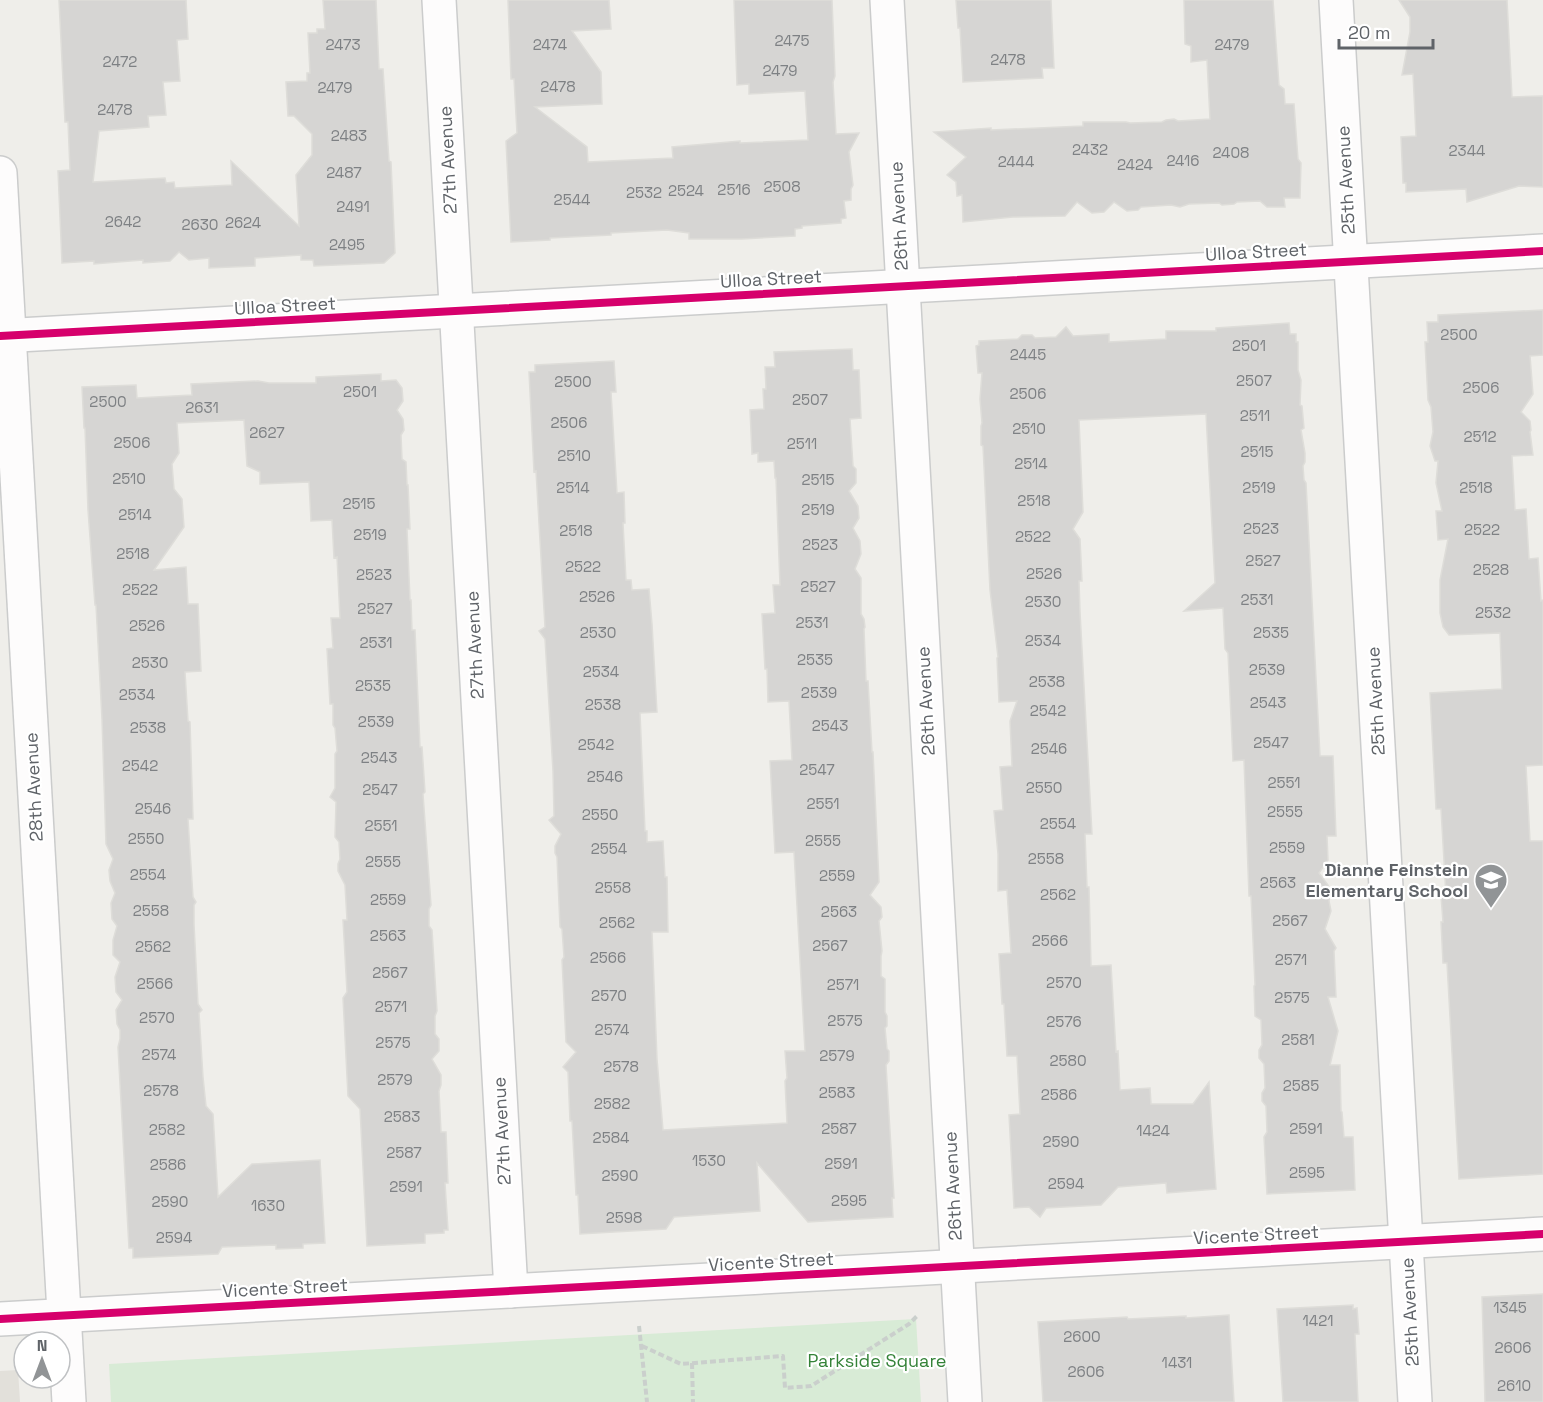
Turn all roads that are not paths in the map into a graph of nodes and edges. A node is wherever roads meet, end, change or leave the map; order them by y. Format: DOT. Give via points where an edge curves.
graph roads {
  1 [pos="439,0"];
  2 [pos="887,0"];
  3 [pos="1336,0"];
  4 [pos="0,173"];
  5 [pos="1543,251"];
  6 [pos="1351,262"];
  7 [pos="903,286"];
  8 [pos="457,311"];
  9 [pos="5,336"];
  10 [pos="1543,1234"];
  11 [pos="1406,1242"];
  12 [pos="958,1267"];
  13 [pos="511,1291"];
  14 [pos="64,1316"];
  15 [pos="0,1319"];
  16 [pos="69,1402"];
  17 [pos="965,1402"];
  18 [pos="1415,1402"];
  1 -- 8 [label="street, 27th Avenue"];
  2 -- 7 [label="street, 26th Avenue"];
  3 -- 6 [label="street, 25th Avenue"];
  4 -- 9 [label="street, 28th Avenue"];
  5 -- 6 [label="street, Ulloa Street"];
  6 -- 7 [label="street, Ulloa Street"];
  6 -- 11 [label="street, 25th Avenue"];
  7 -- 8 [label="street, Ulloa Street"];
  7 -- 12 [label="street, 26th Avenue"];
  8 -- 9 [label="street, Ulloa Street"];
  8 -- 13 [label="street, 27th Avenue"];
  9 -- 14 [label="street, 28th Avenue"];
  10 -- 11 [label="street, Vicente Street"];
  11 -- 12 [label="street, Vicente Street"];
  11 -- 18 [label="street, 25th Avenue"];
  12 -- 13 [label="street, Vicente Street"];
  12 -- 17 [label="street, 26th Avenue"];
  13 -- 14 [label="street, Vicente Street"];
  14 -- 15 [label="street, Vicente Street"];
  14 -- 16 [label="street, 28th Avenue"];
}
